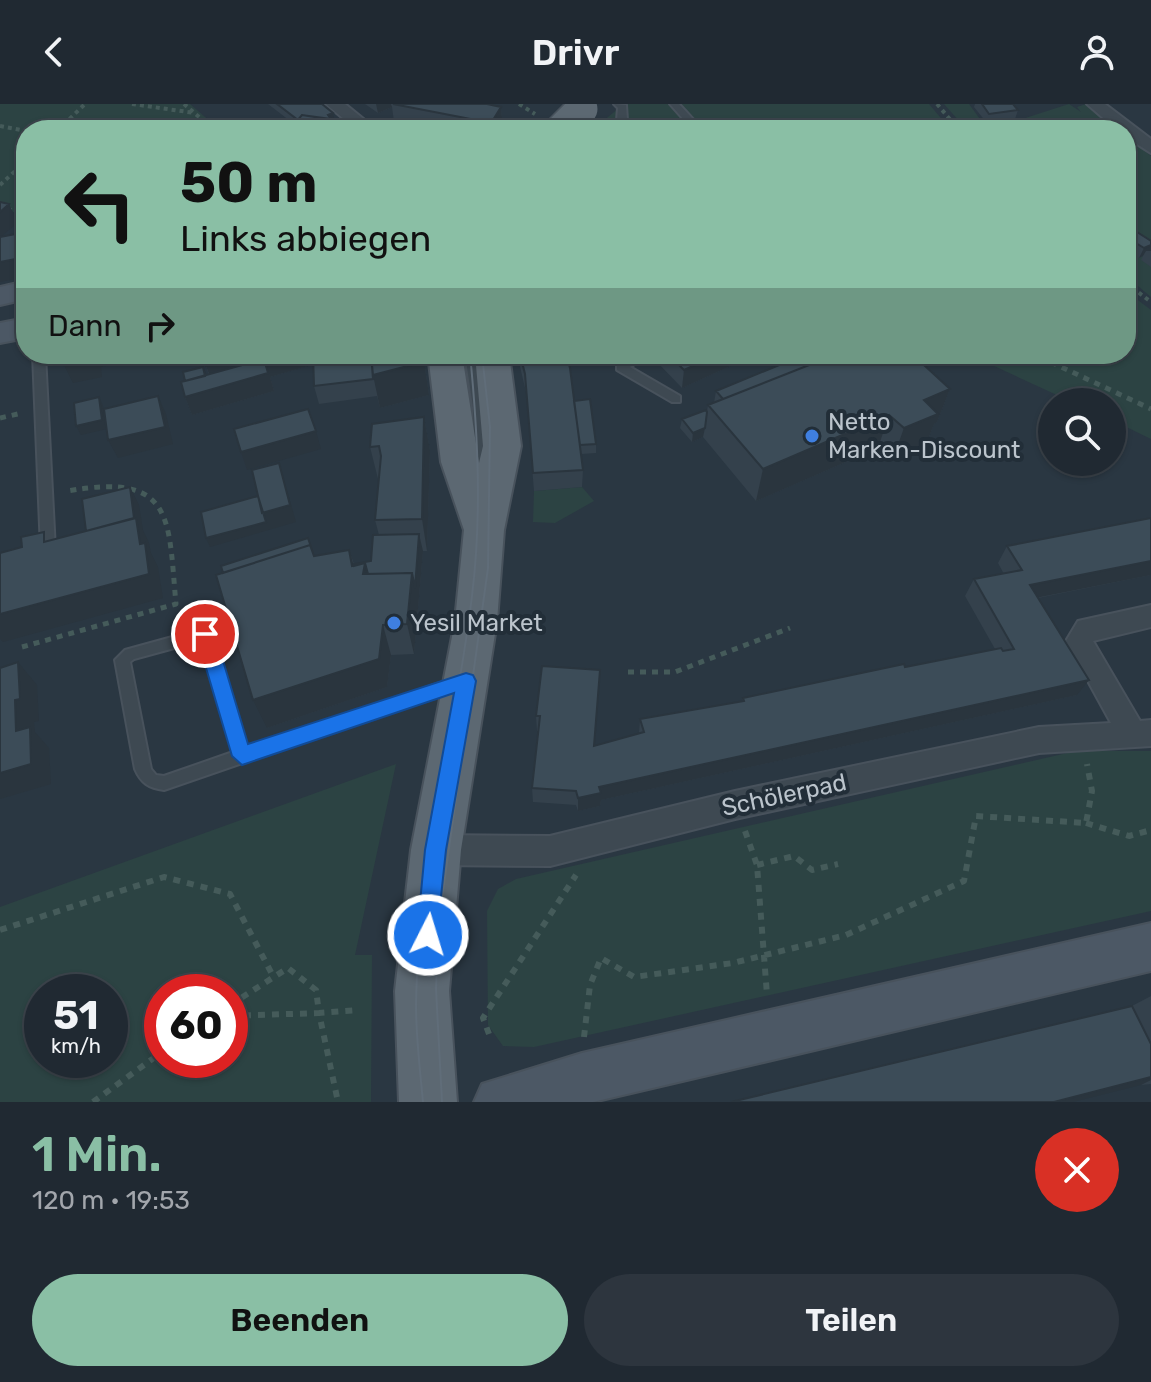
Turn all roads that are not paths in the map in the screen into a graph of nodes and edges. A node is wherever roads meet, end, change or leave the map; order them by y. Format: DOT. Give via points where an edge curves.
graph roads {
  1 [pos="334,104"];
  2 [pos="674,104"];
  3 [pos="1095,104"];
  4 [pos="585,106"];
  5 [pos="355,120"];
  6 [pos="561,120"];
  7 [pos="689,120"];
  8 [pos="1115,120"];
  9 [pos="39,364"];
  10 [pos="446,364"];
  11 [pos="473,364"];
  12 [pos="493,364"];
  13 [pos="626,364"];
  14 [pos="676,399"];
  15 [pos="484,530"];
  16 [pos="48,550"];
  17 [pos="1151,616"];
  18 [pos="466,681"];
  19 [pos="1142,733"];
  20 [pos="242,756"];
  21 [pos="436,850"];
  22 [pos="1151,947"];
  23 [pos="428,1102"];
  24 [pos="500,1102"];
  1 -- 5 [label="street"];
  2 -- 7 [label="lane"];
  3 -- 8 [label="street"];
  4 -- 6 [label="main road, bridge"];
  9 -- 16 [label="lane"];
  10 -- 15 [label="main road" via="460,462"];
  11 -- 15 [label="lane"];
  12 -- 15 [label="main road" via="502,446"];
  13 -- 14 [label="lane" via="621,367"];
  15 -- 18 [label="main road"];
  17 -- 19 [label="street, Schölerpad" via="1087,629 1079,641"];
  18 -- 20 [label="lane"];
  18 -- 21 [label="main road"];
  19 -- 21 [label="street, Schölerpad" via="1039,740 550,851"];
  20 -- 20 [label="lane" via="164,783 146,778 122,660 205,634"];
  21 -- 23 [label="main road" via="422,991"];
  22 -- 24 [label="street"];
}
